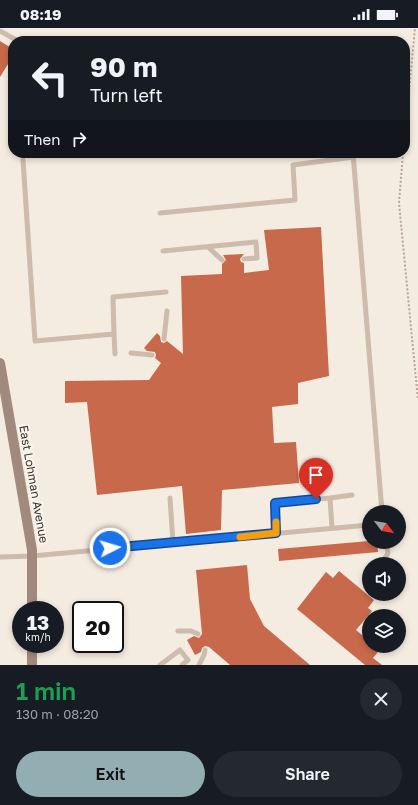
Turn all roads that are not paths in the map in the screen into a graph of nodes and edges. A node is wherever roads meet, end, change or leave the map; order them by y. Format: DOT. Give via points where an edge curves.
graph roads {
  1 [pos="0,31"];
  2 [pos="9,36"];
  3 [pos="335,158"];
  4 [pos="353,158"];
  5 [pos="23,160"];
  6 [pos="160,213"];
  7 [pos="208,247"];
  8 [pos="163,251"];
  9 [pos="244,259"];
  10 [pos="222,260"];
  11 [pos="166,292"];
  12 [pos="167,311"];
  13 [pos="114,334"];
  14 [pos="164,339"];
  15 [pos="131,353"];
  16 [pos="115,354"];
  17 [pos="152,355"];
  18 [pos="0,363"];
  19 [pos="352,495"];
  20 [pos="170,498"];
  21 [pos="330,498"];
  22 [pos="381,505"];
  23 [pos="362,526"];
  24 [pos="332,528"];
  25 [pos="276,533"];
  26 [pos="173,543"];
  27 [pos="32,556"];
  28 [pos="0,557"];
  29 [pos="32,601"];
  30 [pos="178,630"];
  31 [pos="198,634"];
  32 [pos="205,650"];
  33 [pos="32,653"];
  34 [pos="32,665"];
  35 [pos="160,665"];
  36 [pos="182,665"];
  37 [pos="199,665"];
  1 -- 2 [label="lane"];
  3 -- 6 [label="lane" via="293,165 295,200"];
  4 -- 22 [label="lane"];
  5 -- 13 [label="lane" via="35,341"];
  7 -- 8 [label="lane"];
  7 -- 9 [label="lane" via="256,242 257,258"];
  7 -- 10 [label="lane"];
  11 -- 13 [label="lane" via="113,297"];
  12 -- 14 [label="lane"];
  13 -- 16 [label="lane"];
  15 -- 17 [label="lane"];
  18 -- 27 [label="main road, East Lohman Avenue"];
  19 -- 21 [label="lane"];
  20 -- 26 [label="lane"];
  21 -- 24 [label="lane"];
  21 -- 25 [label="lane" via="275,503"];
  23 -- 24 [label="lane"];
  24 -- 25 [label="lane"];
  25 -- 26 [label="lane"];
  26 -- 27 [label="lane"];
  27 -- 28 [label="lane"];
  27 -- 29 [label="main road, East Lohman Avenue"];
  30 -- 31 [label="lane"];
  32 -- 37 [label="lane"];
  33 -- 34 [label="main road"];
  35 -- 36 [label="lane" via="180,650 188,660"];
}
